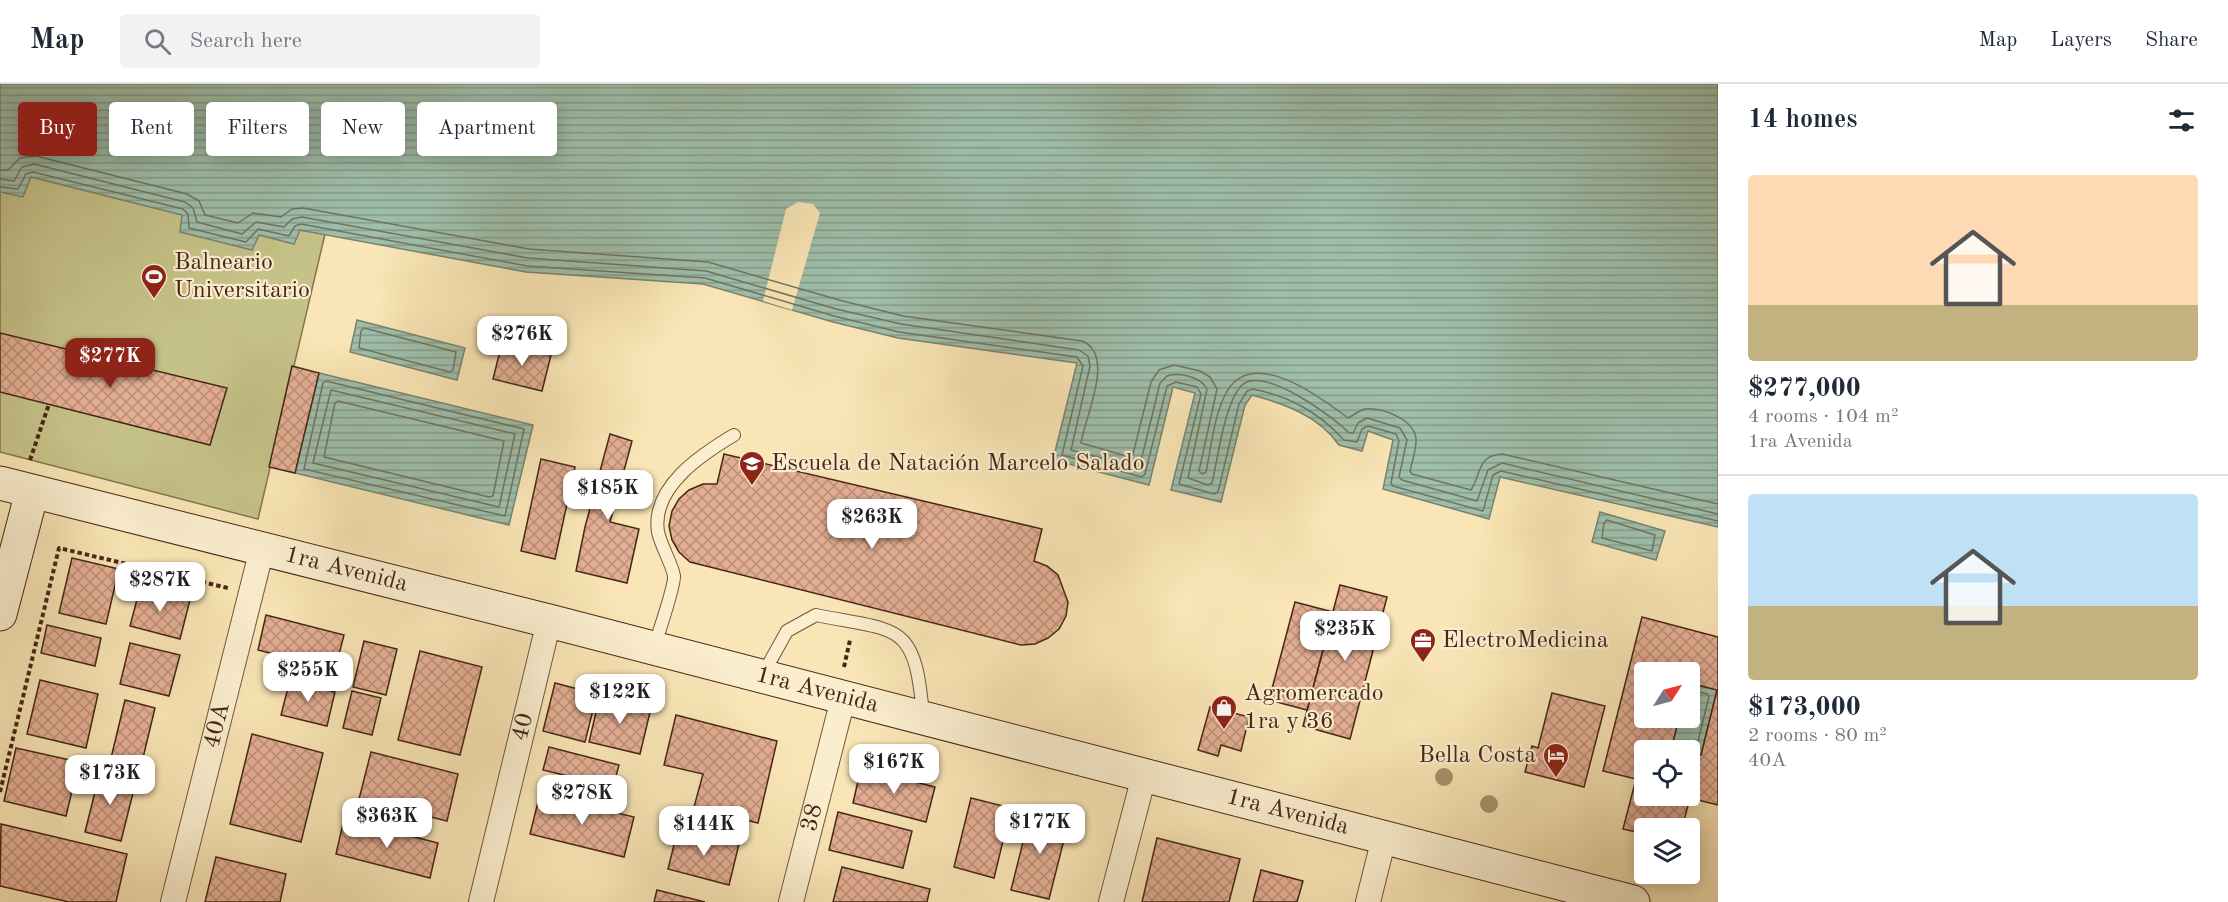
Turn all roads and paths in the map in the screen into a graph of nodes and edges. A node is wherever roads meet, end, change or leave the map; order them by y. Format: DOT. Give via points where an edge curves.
graph roads {
  1 [pos="48,404"];
  2 [pos="735,435"];
  3 [pos="31,477"];
  4 [pos="0,483"];
  5 [pos="262,549"];
  6 [pos="251,593"];
  7 [pos="0,614"];
  8 [pos="549,621"];
  9 [pos="654,649"];
  10 [pos="761,677"];
  11 [pos="843,699"];
  12 [pos="923,720"];
  13 [pos="1144,776"];
  14 [pos="0,792"];
  15 [pos="1384,838"];
  16 [pos="173,902"];
  17 [pos="481,902"];
  18 [pos="791,902"];
  19 [pos="1111,902"];
  20 [pos="1368,902"];
  21 [pos="1633,902"];
  1 -- 3 [label="path"];
  2 -- 9 [label="lane" via="680,476 663,499 658,530 674,576"];
  3 -- 4 [label="street, 1ra Avenida"];
  3 -- 5 [label="street, 1ra Avenida"];
  3 -- 7 [label="street"];
  5 -- 6 [label="street, 40A"];
  5 -- 8 [label="street, 1ra Avenida"];
  6 -- 14 [label="path" via="59,548"];
  6 -- 16 [label="street, 40A"];
  8 -- 9 [label="street, 1ra Avenida"];
  8 -- 17 [label="street, 40"];
  9 -- 10 [label="street, 1ra Avenida"];
  10 -- 11 [label="street, 1ra Avenida"];
  10 -- 12 [label="lane" via="787,631 816,615 893,631 908,644 919,670"];
  11 -- 12 [label="street, 1ra Avenida"];
  11 -- 18 [label="street, 38"];
  12 -- 13 [label="street, 1ra Avenida"];
  13 -- 15 [label="street, 1ra Avenida"];
  13 -- 19 [label="street"];
  15 -- 20 [label="street"];
  15 -- 21 [label="street, 1ra Avenida"];
}
